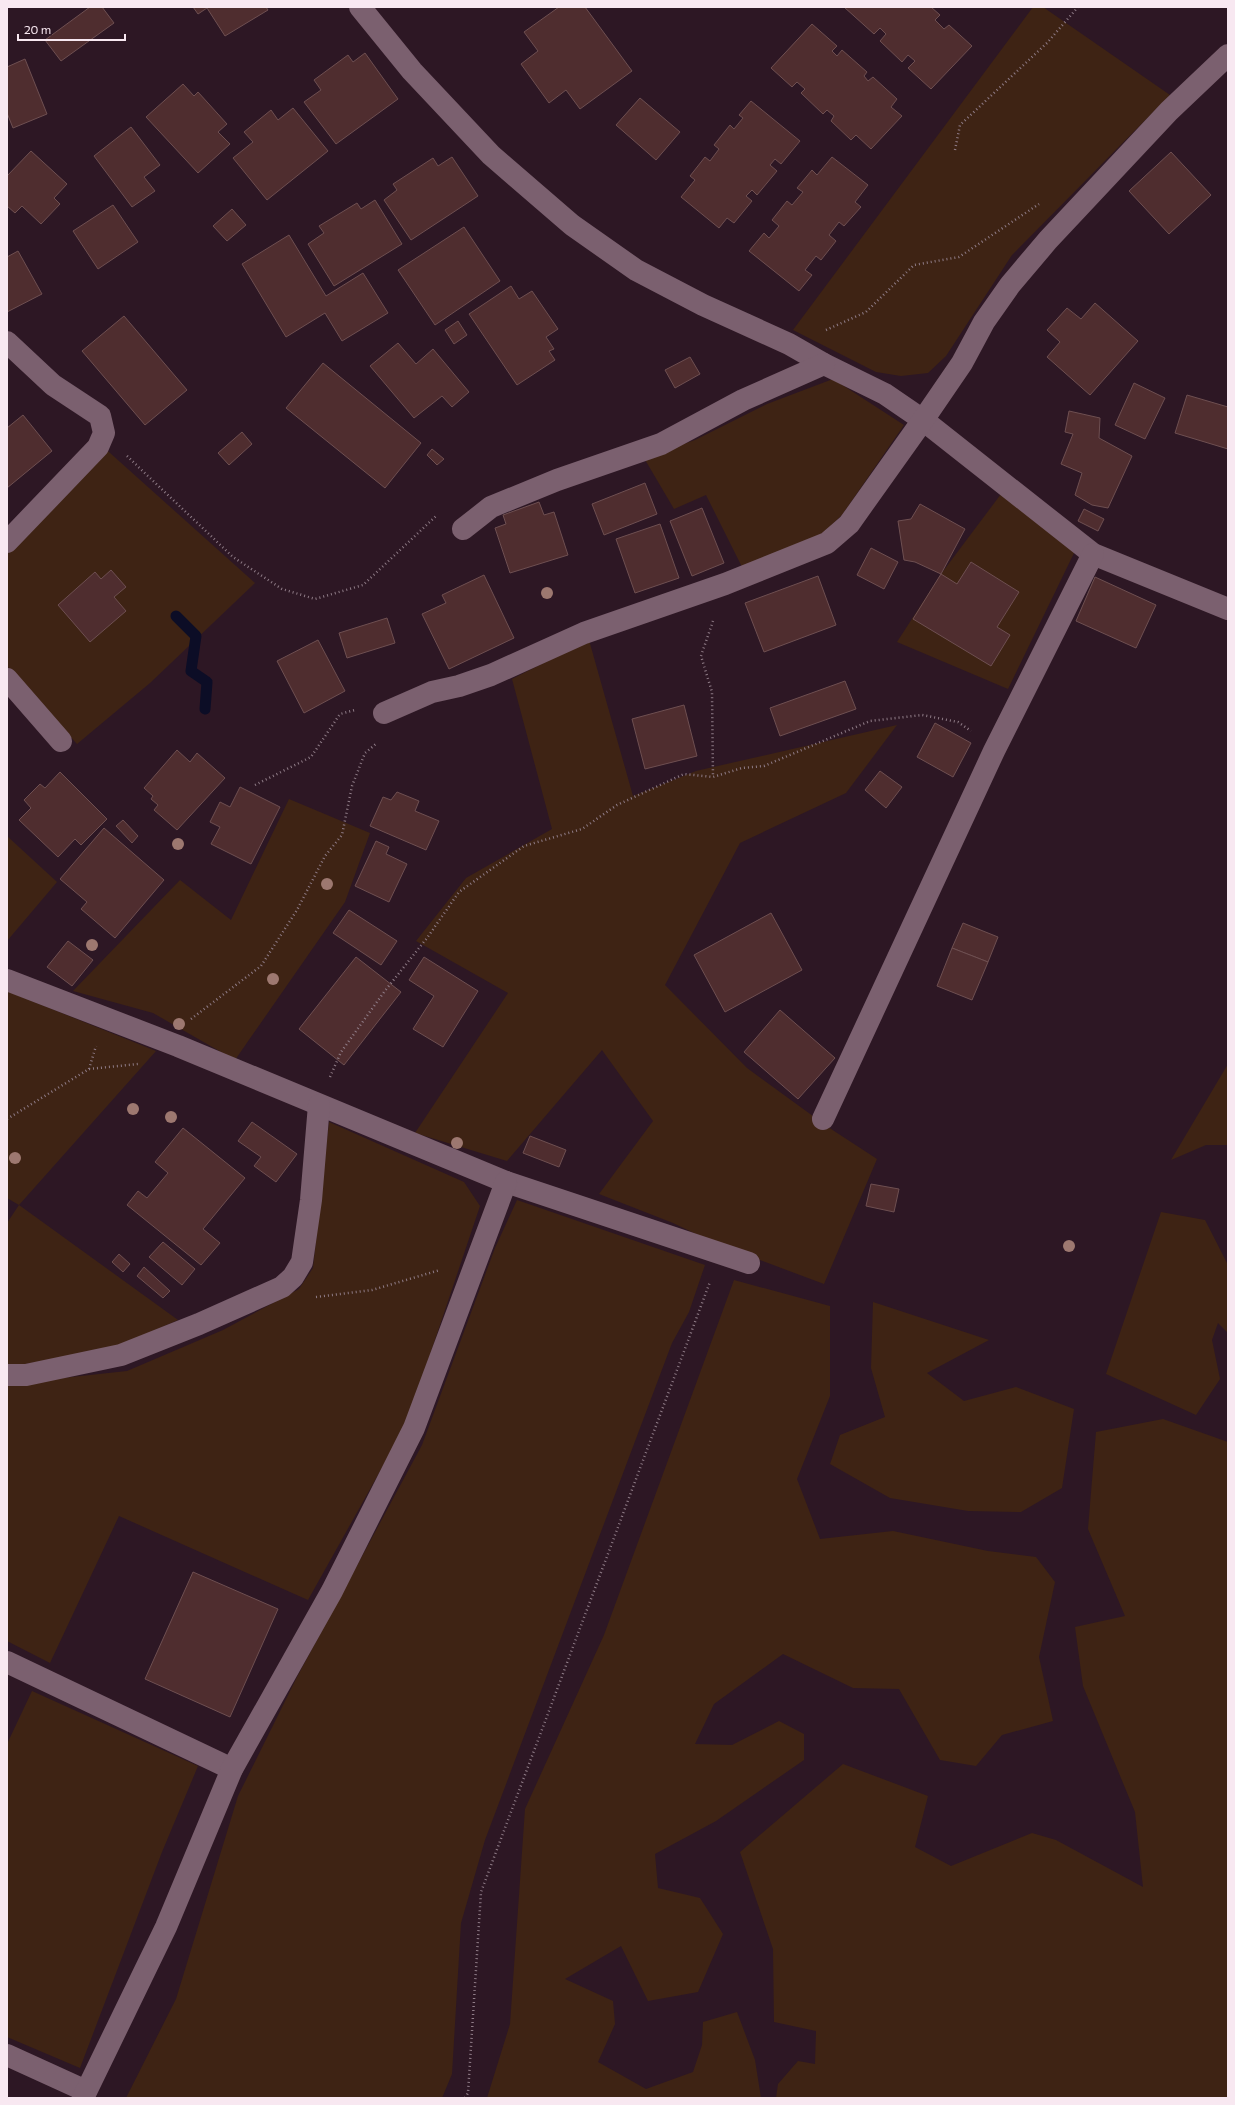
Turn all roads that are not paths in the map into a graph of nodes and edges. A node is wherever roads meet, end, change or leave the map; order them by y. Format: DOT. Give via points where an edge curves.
graph roads {
  1 [pos="360,7"];
  2 [pos="1228,55"];
  3 [pos="7,342"];
  4 [pos="824,364"];
  5 [pos="923,420"];
  6 [pos="463,529"];
  7 [pos="7,542"];
  8 [pos="1093,554"];
  9 [pos="1228,609"];
  10 [pos="7,679"];
  11 [pos="384,712"];
  12 [pos="61,741"];
  13 [pos="7,980"];
  14 [pos="312,1102"];
  15 [pos="823,1119"];
  16 [pos="506,1182"];
  17 [pos="749,1263"];
  18 [pos="7,1375"];
  19 [pos="7,1662"];
  20 [pos="232,1769"];
  21 [pos="7,2055"];
  22 [pos="84,2094"];
  1 -- 4 [label="street" via="412,71 491,155 572,225 636,270 703,305 789,344"];
  2 -- 5 [label="street" via="1169,111 1048,240 1010,285"];
  3 -- 7 [label="street" via="53,385 100,416 104,433 98,447"];
  4 -- 5 [label="street" via="885,394"];
  4 -- 6 [label="street" via="743,400 661,444 557,480 491,507"];
  5 -- 8 [label="street"];
  5 -- 11 [label="street" via="849,524 827,543 725,584 584,633 491,675 432,692"];
  8 -- 9 [label="street"];
  8 -- 15 [label="street" via="994,751"];
  10 -- 12 [label="street"];
  13 -- 14 [label="street"];
  14 -- 16 [label="street"];
  14 -- 18 [label="street" via="311,1200 302,1262 293,1277 282,1287 122,1355 26,1375"];
  16 -- 17 [label="street"];
  16 -- 20 [label="street" via="414,1428 332,1591"];
  19 -- 20 [label="street"];
  20 -- 22 [label="street" via="166,1927"];
  21 -- 22 [label="street"];
}
